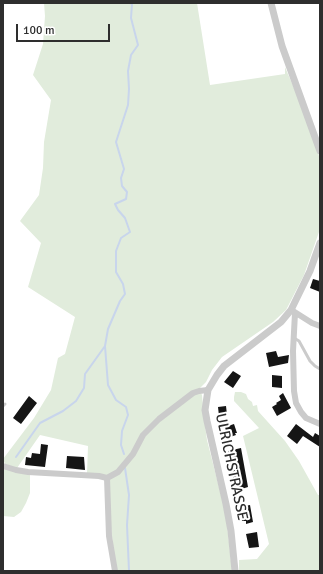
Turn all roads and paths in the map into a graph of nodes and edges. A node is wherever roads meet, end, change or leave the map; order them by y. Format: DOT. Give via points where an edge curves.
graph roads {
  1 [pos="271,3"];
  2 [pos="320,151"];
  3 [pos="320,243"];
  4 [pos="293,311"];
  5 [pos="320,326"];
  6 [pos="294,338"];
  7 [pos="320,369"];
  8 [pos="208,390"];
  9 [pos="320,424"];
  10 [pos="3,466"];
  11 [pos="106,478"];
  12 [pos="115,571"];
  13 [pos="235,571"];
  1 -- 2 [label="street" via="282,46"];
  3 -- 4 [label="street, ULRICHSTRASSE"];
  4 -- 5 [label="street"];
  4 -- 6 [label="street"];
  4 -- 8 [label="street, ULRICHSTRASSE" via="224,366"];
  6 -- 7 [label="lane" via="314,366"];
  6 -- 9 [label="street" via="292,378 296,403 306,418"];
  8 -- 11 [label="street" via="193,393 159,419 143,435 133,454 118,472"];
  8 -- 13 [label="street, ULRICHSTRASSE" via="205,410 231,530"];
  10 -- 11 [label="street" via="28,472"];
  11 -- 12 [label="street" via="109,536"];
}
